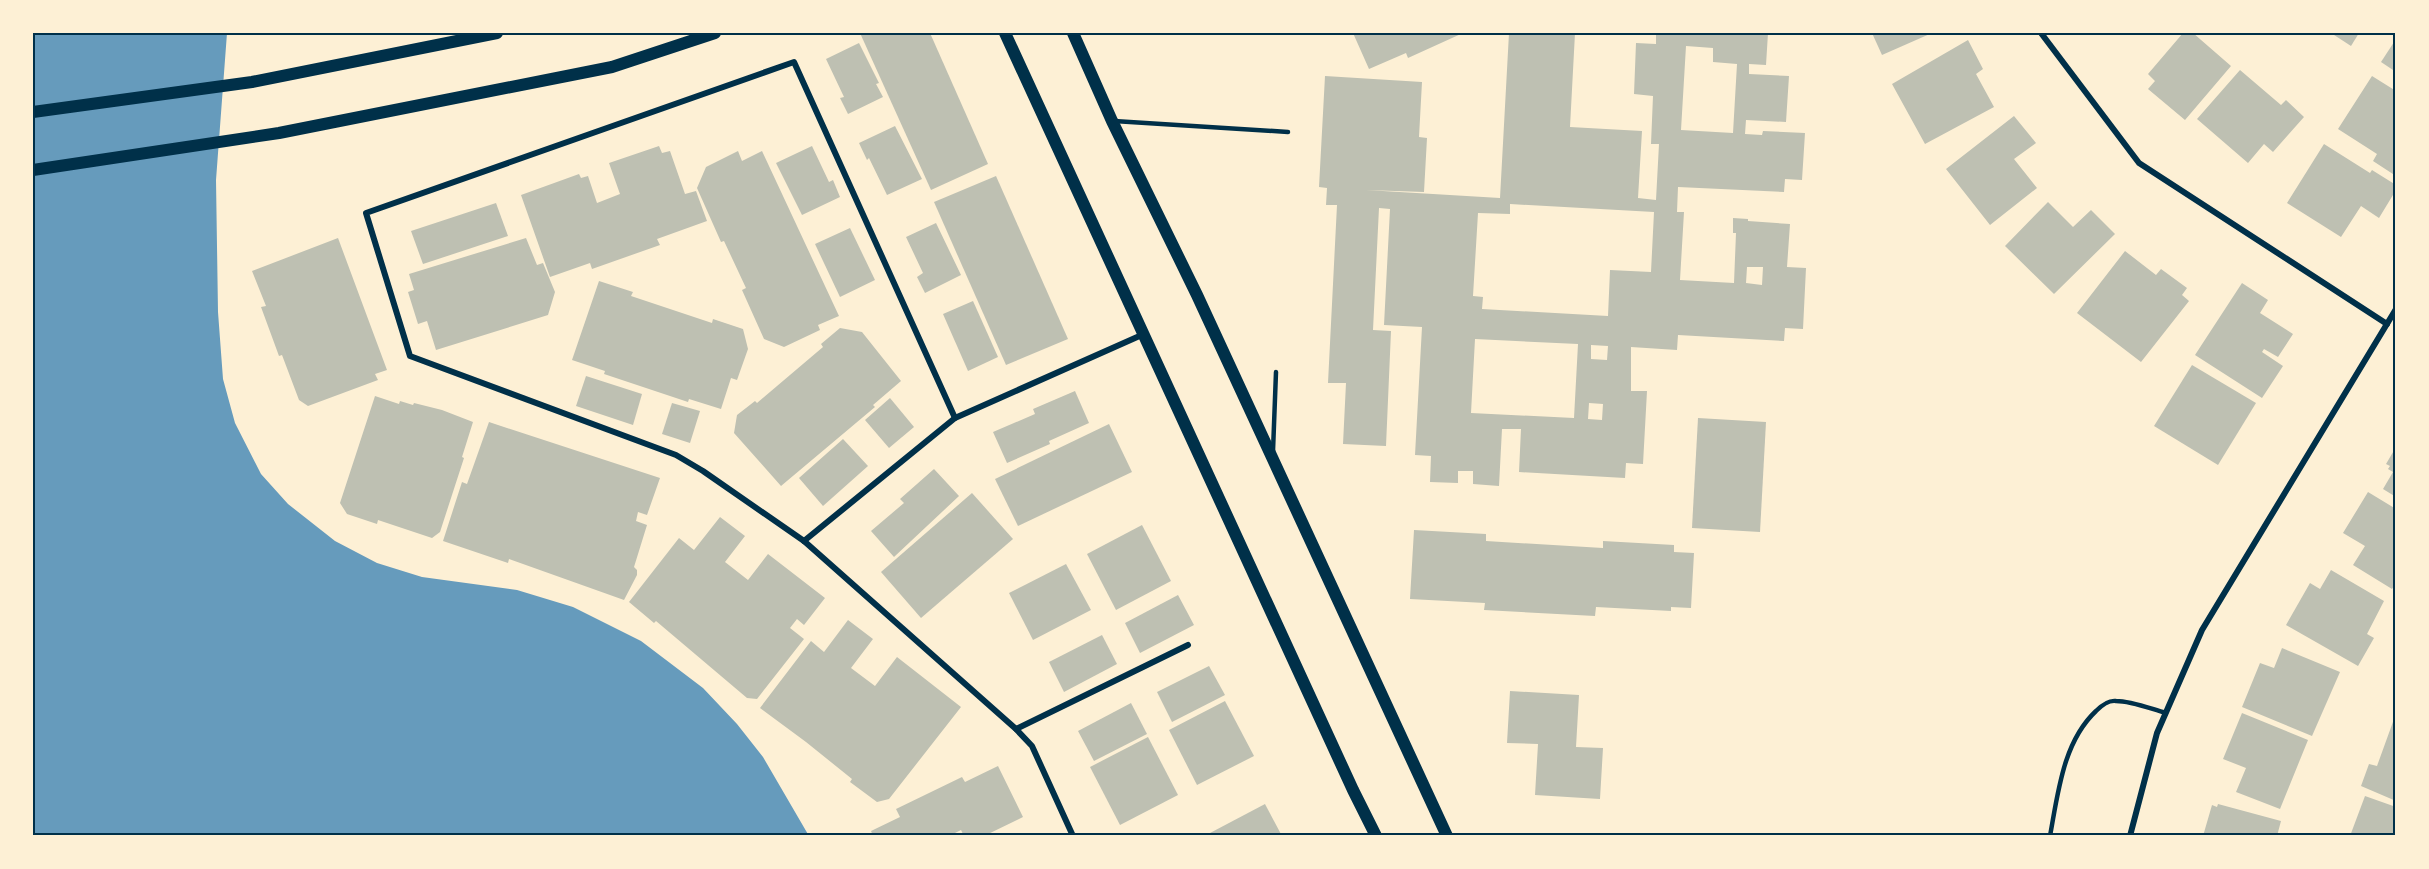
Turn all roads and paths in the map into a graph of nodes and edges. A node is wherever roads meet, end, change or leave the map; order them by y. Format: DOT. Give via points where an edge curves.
graph roads {
  1 [pos="497,33"];
  2 [pos="715,33"];
  3 [pos="1005,33"];
  4 [pos="1073,33"];
  5 [pos="2041,33"];
  6 [pos="33,112"];
  7 [pos="1112,121"];
  8 [pos="1288,132"];
  9 [pos="33,170"];
  10 [pos="2396,309"];
  11 [pos="2386,324"];
  12 [pos="1144,334"];
  13 [pos="1276,372"];
  14 [pos="955,418"];
  15 [pos="1273,457"];
  16 [pos="804,541"];
  17 [pos="1188,645"];
  18 [pos="2166,713"];
  19 [pos="1016,729"];
  20 [pos="1072,836"];
  21 [pos="1376,836"];
  22 [pos="1447,836"];
  23 [pos="2050,836"];
  24 [pos="2130,836"];
  1 -- 6 [label="main road" via="252,82"];
  2 -- 9 [label="main road" via="612,67 279,133"];
  3 -- 12 [label="main road"];
  4 -- 7 [label="main road"];
  5 -- 11 [label="street" via="2139,163"];
  7 -- 8 [label="lane"];
  7 -- 15 [label="main road"];
  10 -- 11 [label="street"];
  11 -- 18 [label="street" via="2202,630"];
  12 -- 14 [label="street"];
  12 -- 21 [label="main road"];
  13 -- 15 [label="lane"];
  14 -- 16 [label="street"];
  14 -- 16 [label="street" via="794,62 366,213 410,356 676,455"];
  15 -- 22 [label="main road"];
  16 -- 19 [label="street"];
  17 -- 19 [label="street"];
  18 -- 23 [label="lane" via="2116,700 2099,707 2085,720 2067,756"];
  18 -- 24 [label="street" via="2157,733"];
  19 -- 20 [label="street" via="1032,746"];
}
